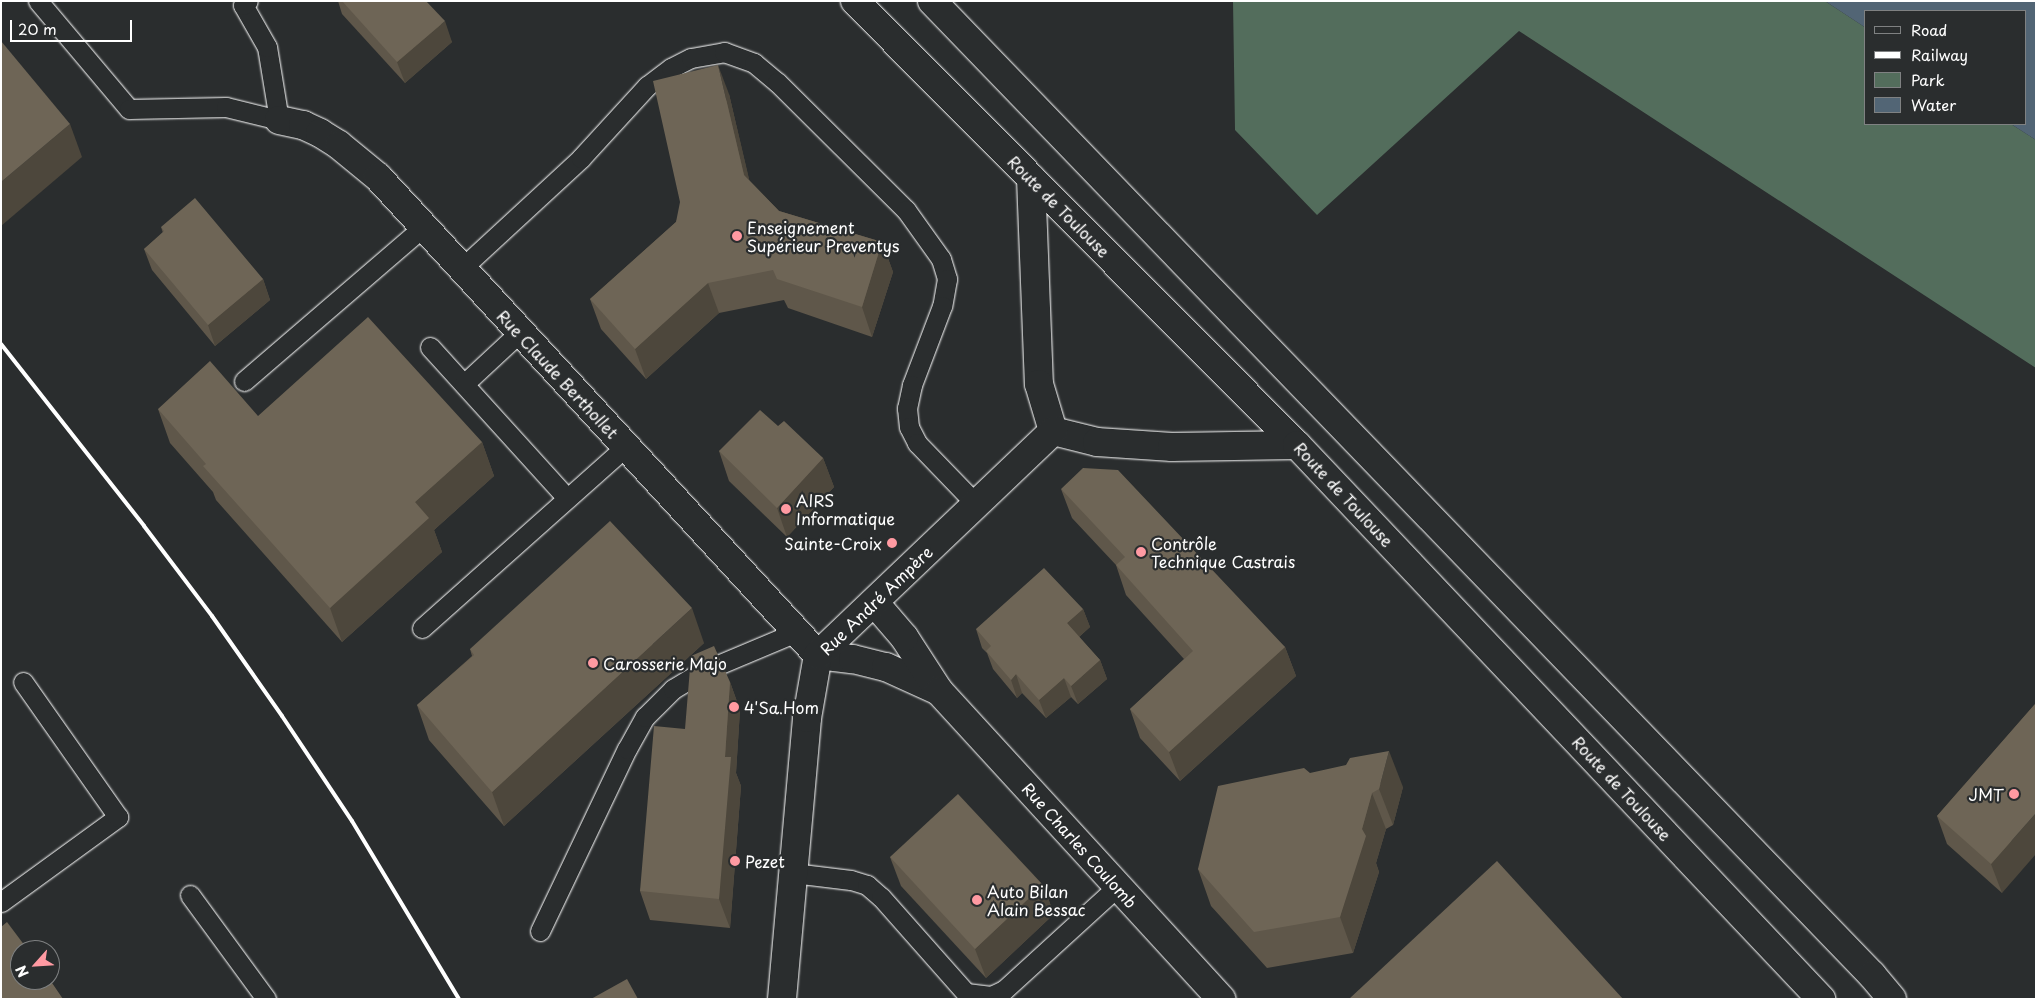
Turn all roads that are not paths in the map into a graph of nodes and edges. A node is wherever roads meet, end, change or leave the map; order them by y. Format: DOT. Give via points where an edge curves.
graph roads {
  1 [pos="38,1"];
  2 [pos="854,1"];
  3 [pos="932,1"];
  4 [pos="244,2"];
  5 [pos="279,120"];
  6 [pos="1031,178"];
  7 [pos="424,226"];
  8 [pos="462,268"];
  9 [pos="520,332"];
  10 [pos="430,347"];
  11 [pos="244,381"];
  12 [pos="464,384"];
  13 [pos="1053,431"];
  14 [pos="1297,445"];
  15 [pos="625,446"];
  16 [pos="567,498"];
  17 [pos="976,504"];
  18 [pos="874,602"];
  19 [pos="422,628"];
  20 [pos="796,632"];
  21 [pos="818,656"];
  22 [pos="23,682"];
  23 [pos="940,691"];
  24 [pos="793,873"];
  25 [pos="1118,886"];
  26 [pos="190,895"];
  27 [pos="1,902"];
  28 [pos="540,931"];
  29 [pos="260,997"];
  30 [pos="782,999"];
  31 [pos="1221,999"];
  32 [pos="1821,999"];
  33 [pos="1892,999"];
  1 -- 5 [label="lane" via="129,109 226,107"];
  2 -- 6 [label="main road, Route de Toulouse"];
  3 -- 33 [label="main road"];
  4 -- 5 [label="lane" via="267,48"];
  5 -- 7 [label="main road, Rue Claude Berthollet" via="302,125 339,144 378,177"];
  6 -- 13 [label="main road" via="1039,384"];
  6 -- 14 [label="main road, Route de Toulouse"];
  7 -- 8 [label="main road, Rue Claude Berthollet"];
  7 -- 11 [label="lane"];
  8 -- 9 [label="main road, Rue Claude Berthollet"];
  8 -- 17 [label="lane" via="581,158 647,86 671,68 691,58 724,52 754,63 778,82 906,210 941,259 947,279 942,306 912,385 907,408 909,427 917,443"];
  9 -- 12 [label="lane"];
  9 -- 15 [label="main road, Rue Claude Berthollet"];
  10 -- 12 [label="lane"];
  12 -- 16 [label="lane"];
  13 -- 14 [label="main road" via="1097,442 1163,446"];
  13 -- 17 [label="main road, Rue André Ampère"];
  14 -- 32 [label="main road, Route de Toulouse"];
  15 -- 16 [label="lane"];
  15 -- 20 [label="main road, Rue Claude Berthollet"];
  16 -- 19 [label="lane"];
  17 -- 18 [label="main road, Rue André Ampère"];
  18 -- 21 [label="main road, Rue André Ampère"];
  18 -- 23 [label="main road, Rue Charles Coulomb" via="904,637"];
  20 -- 21 [label="main road, Rue Claude Berthollet"];
  20 -- 28 [label="lane" via="701,672 673,689 645,717"];
  21 -- 23 [label="main road, Rue Charles Coulomb" via="853,659 886,667"];
  21 -- 24 [label="main road, Rue André Ampère" via="807,718"];
  22 -- 27 [label="lane" via="118,817"];
  23 -- 25 [label="main road, Rue Charles Coulomb"];
  24 -- 25 [label="lane" via="868,885 966,993 991,996 1004,990"];
  24 -- 30 [label="main road, Rue André Ampère"];
  25 -- 31 [label="main road, Rue Charles Coulomb"];
  26 -- 29 [label="lane"];
}
